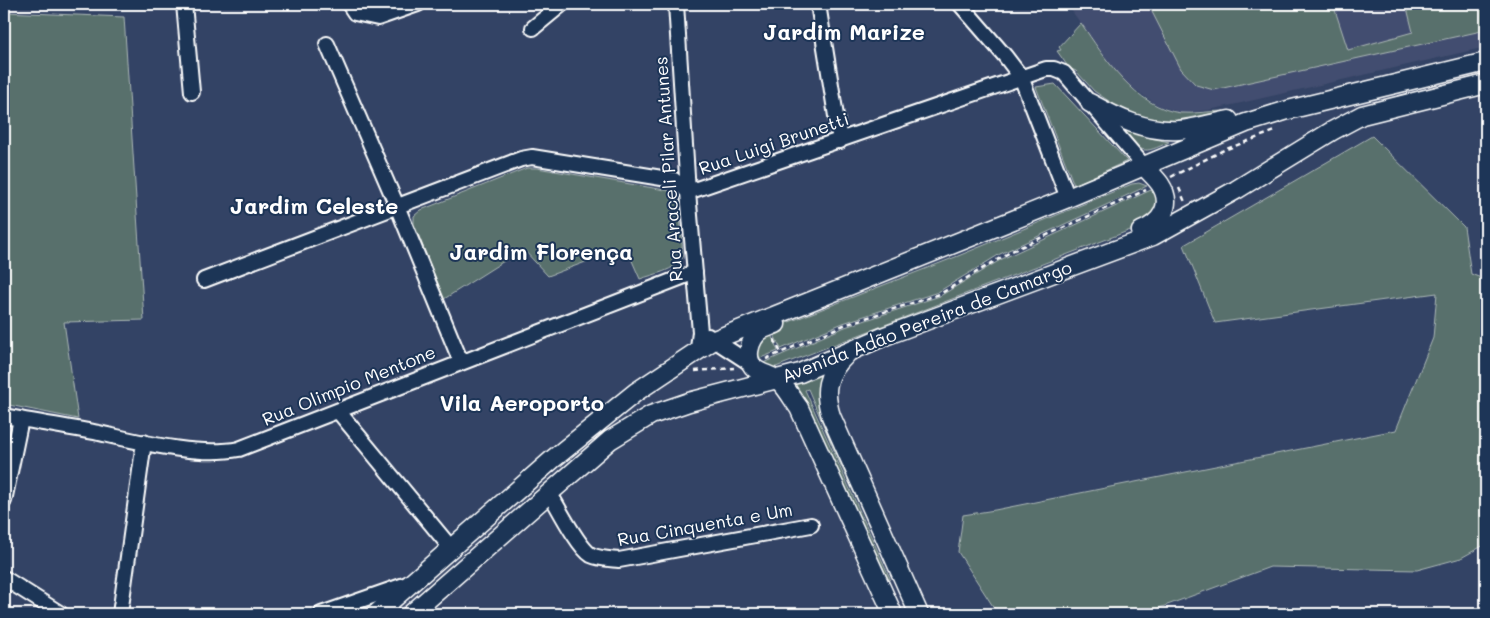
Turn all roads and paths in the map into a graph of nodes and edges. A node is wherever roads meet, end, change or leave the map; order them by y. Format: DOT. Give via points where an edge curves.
graph roads {
  1 [pos="184,4"];
  2 [pos="349,4"];
  3 [pos="418,4"];
  4 [pos="562,4"];
  5 [pos="676,4"];
  6 [pos="818,4"];
  7 [pos="960,4"];
  8 [pos="533,28"];
  9 [pos="327,44"];
  10 [pos="1486,62"];
  11 [pos="1046,69"];
  12 [pos="1021,78"];
  13 [pos="1485,85"];
  14 [pos="192,92"];
  15 [pos="1029,98"];
  16 [pos="1090,103"];
  17 [pos="1288,110"];
  18 [pos="1280,129"];
  19 [pos="840,141"];
  20 [pos="1144,166"];
  21 [pos="1116,178"];
  22 [pos="1160,183"];
  23 [pos="688,192"];
  24 [pos="1068,198"];
  25 [pos="397,206"];
  26 [pos="1040,209"];
  27 [pos="695,272"];
  28 [pos="204,280"];
  29 [pos="1008,291"];
  30 [pos="707,336"];
  31 [pos="852,350"];
  32 [pos="781,353"];
  33 [pos="460,362"];
  34 [pos="751,364"];
  35 [pos="776,379"];
  36 [pos="748,386"];
  37 [pos="796,404"];
  38 [pos="338,411"];
  39 [pos="4,416"];
  40 [pos="21,419"];
  41 [pos="144,442"];
  42 [pos="549,492"];
  43 [pos="4,500"];
  44 [pos="811,525"];
  45 [pos="451,548"];
  46 [pos="4,578"];
  47 [pos="413,582"];
  48 [pos="358,601"];
  49 [pos="61,614"];
  50 [pos="120,614"];
  51 [pos="321,614"];
  52 [pos="371,614"];
  53 [pos="376,614"];
  54 [pos="412,614"];
  55 [pos="893,614"];
  56 [pos="918,614"];
  1 -- 14 [label="street"];
  2 -- 3 [label="street" via="356,13 378,18"];
  4 -- 8 [label="street"];
  5 -- 23 [label="street, Rua Araceli Pilar Antunes"];
  6 -- 19 [label="street"];
  7 -- 12 [label="street"];
  9 -- 25 [label="street"];
  10 -- 17 [label="main road"];
  11 -- 12 [label="street, Rua Luigi Brunetti"];
  11 -- 15 [label="street" via="1033,78"];
  11 -- 16 [label="street" via="1064,73"];
  12 -- 15 [label="street"];
  12 -- 19 [label="street, Rua Luigi Brunetti"];
  13 -- 29 [label="main road, Avenida Adão Pereira de Camargo" via="1362,115 1154,236"];
  15 -- 24 [label="street"];
  16 -- 17 [label="main road" via="1134,125 1172,130"];
  16 -- 20 [label="street"];
  17 -- 20 [label="main road" via="1219,133"];
  18 -- 22 [label="path" via="1224,150"];
  19 -- 23 [label="street, Rua Luigi Brunetti"];
  20 -- 21 [label="main road"];
  20 -- 22 [label="main road"];
  21 -- 22 [label="main road" via="1139,176"];
  21 -- 24 [label="main road"];
  22 -- 29 [label="main road" via="1166,204 1163,214 1151,227 1044,271"];
  22 -- 32 [label="path" via="1012,251 940,294 844,325"];
  23 -- 25 [label="street, Rua Luigi Brunetti" via="674,180 532,157"];
  23 -- 27 [label="street, Rua Araceli Pilar Antunes"];
  24 -- 26 [label="main road"];
  25 -- 28 [label="street, Rua Luigi Brunetti"];
  25 -- 33 [label="street"];
  26 -- 30 [label="main road"];
  26 -- 34 [label="main road" via="983,241 760,331 749,349"];
  27 -- 30 [label="street, Rua Araceli Pilar Antunes"];
  27 -- 33 [label="street, Rua Olimpio Mentone"];
  29 -- 31 [label="main road, Avenida Adão Pereira de Camargo"];
  30 -- 34 [label="street"];
  30 -- 45 [label="main road" via="693,355 636,392 579,437"];
  31 -- 35 [label="main road, Avenida Adão Pereira de Camargo" via="800,373"];
  31 -- 56 [label="main road" via="830,376 827,403"];
  33 -- 38 [label="street, Rua Olimpio Mentone"];
  34 -- 35 [label="main road"];
  35 -- 36 [label="main road, Avenida Adão Pereira de Camargo"];
  35 -- 37 [label="main road"];
  36 -- 37 [label="main road" via="775,391"];
  36 -- 42 [label="main road, Avenida Adão Pereira de Camargo" via="651,415 610,440"];
  37 -- 55 [label="main road"];
  38 -- 41 [label="street, Rua Olimpio Mentone" via="224,452"];
  38 -- 45 [label="street"];
  39 -- 40 [label="street, Rua Olimpio Mentone"];
  40 -- 41 [label="street, Rua Olimpio Mentone"];
  40 -- 43 [label="street"];
  41 -- 50 [label="street"];
  42 -- 44 [label="street, Rua Cinquenta e Um" via="580,544 590,554 604,559 618,560"];
  42 -- 54 [label="main road, Avenida Adão Pereira de Camargo"];
  45 -- 47 [label="main road"];
  46 -- 49 [label="street"];
  47 -- 48 [label="street"];
  47 -- 53 [label="main road"];
  48 -- 51 [label="street"];
  48 -- 52 [label="street" via="368,605"];
}
